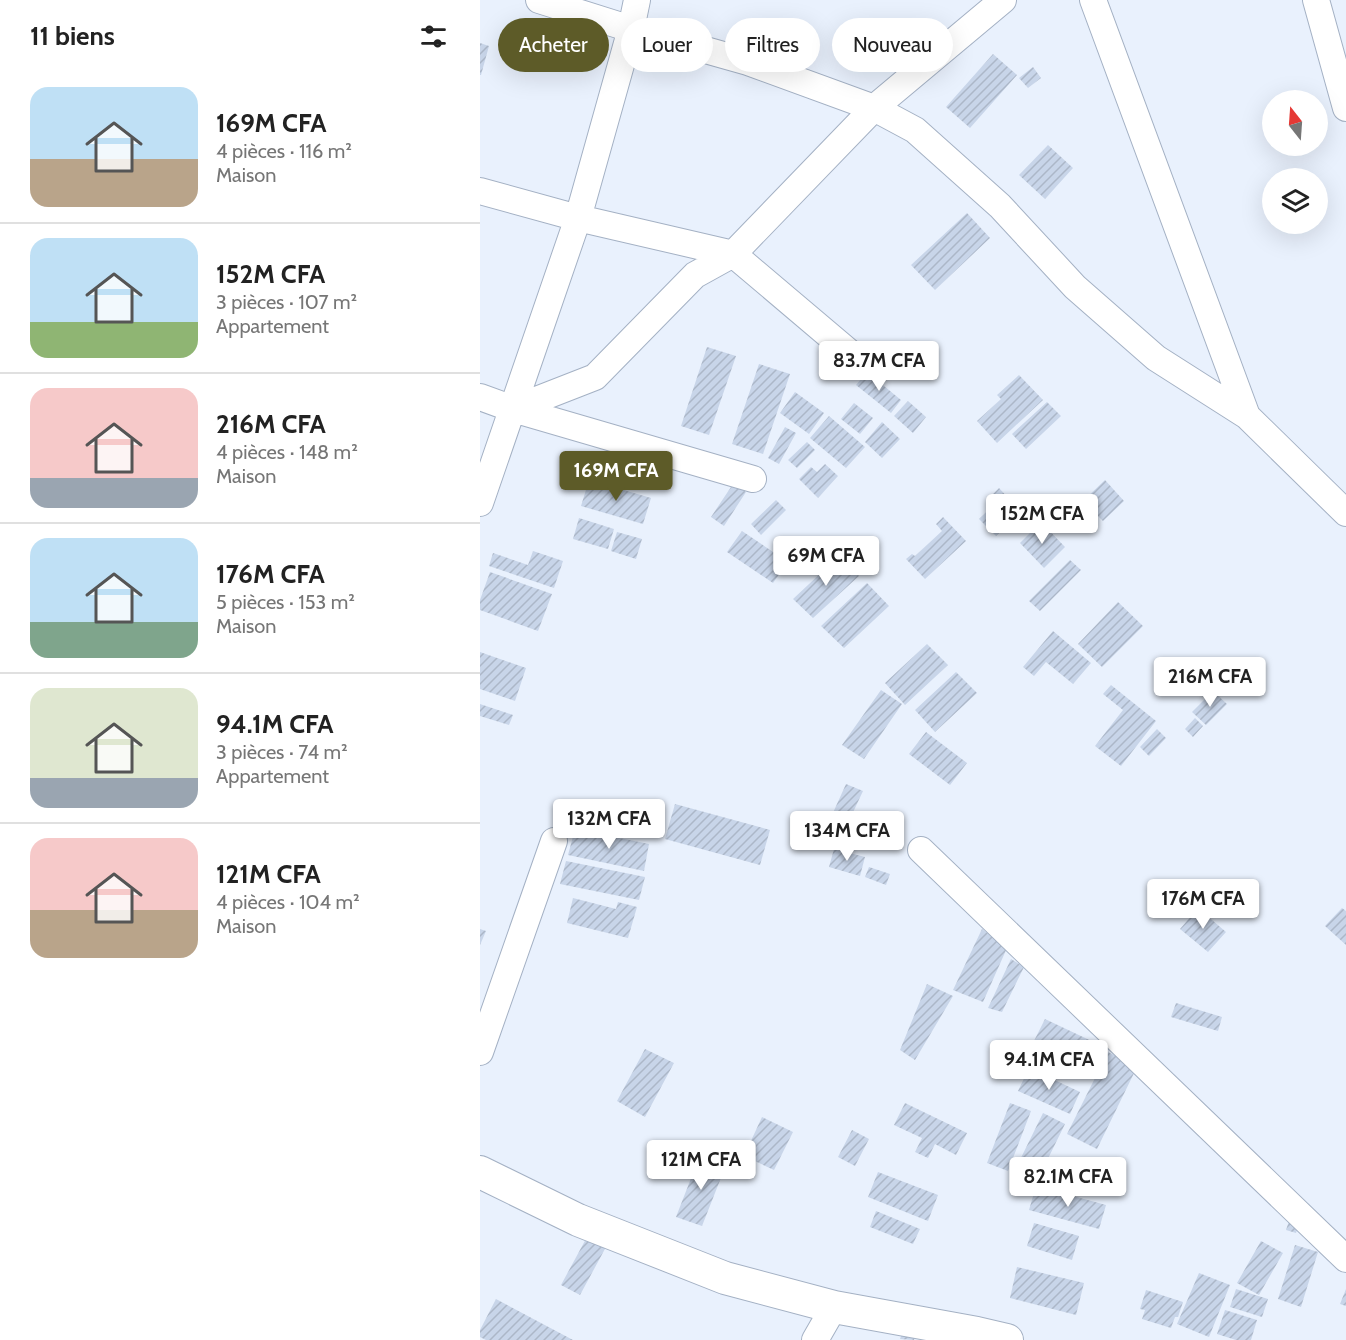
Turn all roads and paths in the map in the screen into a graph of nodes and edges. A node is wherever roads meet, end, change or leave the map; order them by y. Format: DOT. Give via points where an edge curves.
graph roads {
  1 [pos="538,0"];
  2 [pos="637,0"];
  3 [pos="1003,0"];
  4 [pos="1093,0"];
  5 [pos="1316,0"];
  6 [pos="633,18"];
  7 [pos="621,26"];
  8 [pos="713,52"];
  9 [pos="621,65"];
  10 [pos="874,108"];
  11 [pos="1346,108"];
  12 [pos="480,191"];
  13 [pos="578,218"];
  14 [pos="733,254"];
  15 [pos="857,359"];
  16 [pos="480,397"];
  17 [pos="513,409"];
  18 [pos="1247,416"];
  19 [pos="753,479"];
  20 [pos="480,503"];
  21 [pos="1346,513"];
  22 [pos="554,841"];
  23 [pos="921,850"];
  24 [pos="480,1052"];
  25 [pos="480,1172"];
  26 [pos="1346,1259"];
  27 [pos="834,1307"];
  28 [pos="976,1336"];
  29 [pos="815,1340"];
  30 [pos="1007,1340"];
  1 -- 7 [label="street"];
  2 -- 6 [label="street"];
  3 -- 10 [label="street"];
  4 -- 18 [label="street"];
  5 -- 11 [label="street"];
  8 -- 10 [label="street"];
  9 -- 13 [label="street"];
  10 -- 14 [label="street"];
  10 -- 18 [label="street" via="915,130 1000,206 1075,287 1156,358"];
  12 -- 13 [label="street"];
  13 -- 14 [label="street"];
  13 -- 17 [label="street"];
  14 -- 15 [label="street"];
  14 -- 17 [label="street" via="694,275 595,377"];
  16 -- 17 [label="street"];
  17 -- 19 [label="street"];
  17 -- 20 [label="street"];
  18 -- 21 [label="street"];
  22 -- 24 [label="street"];
  23 -- 26 [label="street"];
  25 -- 27 [label="street" via="578,1220 725,1278"];
  27 -- 28 [label="street"];
  27 -- 29 [label="street"];
  28 -- 30 [label="street"];
}
